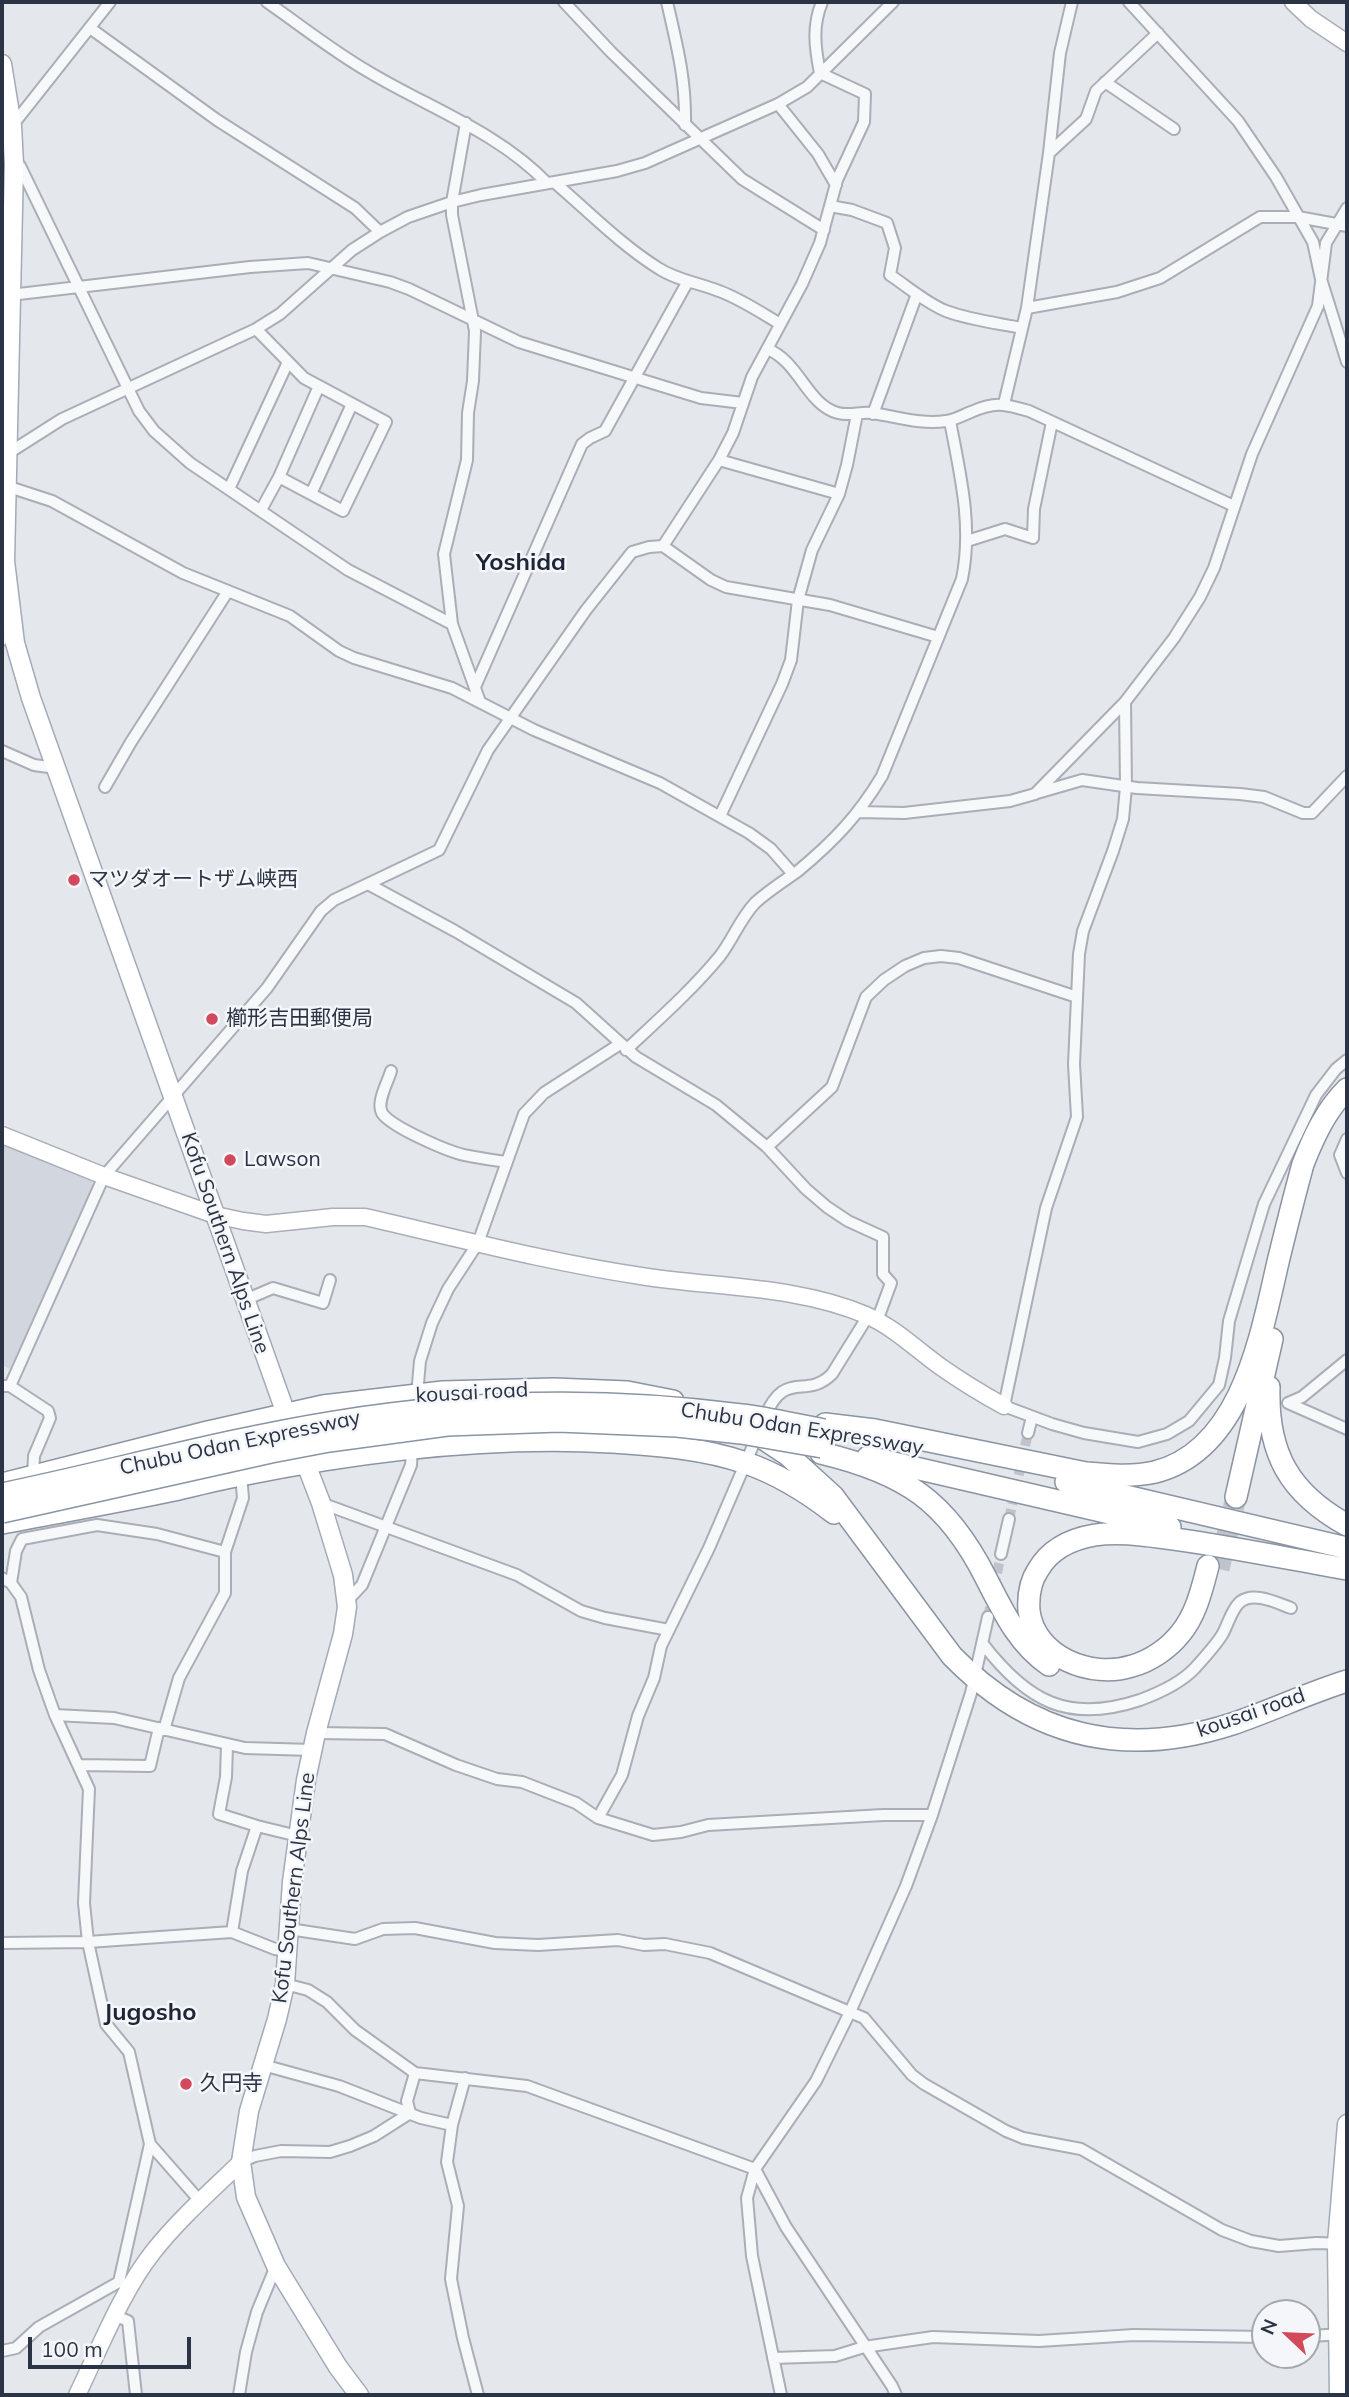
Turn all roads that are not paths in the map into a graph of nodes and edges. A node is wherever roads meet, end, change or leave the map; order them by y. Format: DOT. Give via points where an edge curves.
graph roads {
  1 [pos="110,2"];
  2 [pos="267,2"];
  3 [pos="564,2"];
  4 [pos="667,2"];
  5 [pos="822,2"];
  6 [pos="893,2"];
  7 [pos="1072,2"];
  8 [pos="1129,2"];
  9 [pos="1293,2"];
  10 [pos="90,28"];
  11 [pos="1158,33"];
  12 [pos="1347,43"];
  13 [pos="2,64"];
  14 [pos="820,73"];
  15 [pos="1105,82"];
  16 [pos="778,104"];
  17 [pos="466,123"];
  18 [pos="685,125"];
  19 [pos="1174,129"];
  20 [pos="9,134"];
  21 [pos="699,139"];
  22 [pos="1049,153"];
  23 [pos="14,164"];
  24 [pos="551,183"];
  25 [pos="836,185"];
  26 [pos="452,202"];
  27 [pos="830,206"];
  28 [pos="1347,208"];
  29 [pos="1298,217"];
  30 [pos="1342,225"];
  31 [pos="824,230"];
  32 [pos="380,232"];
  33 [pos="330,270"];
  34 [pos="1321,279"];
  35 [pos="688,281"];
  36 [pos="79,288"];
  37 [pos="917,294"];
  38 [pos="7,302"];
  39 [pos="1027,308"];
  40 [pos="475,321"];
  41 [pos="780,324"];
  42 [pos="1022,328"];
  43 [pos="256,329"];
  44 [pos="768,349"];
  45 [pos="288,362"];
  46 [pos="1347,362"];
  47 [pos="635,377"];
  48 [pos="319,386"];
  49 [pos="128,388"];
  50 [pos="743,402"];
  51 [pos="352,404"];
  52 [pos="1004,404"];
  53 [pos="857,414"];
  54 [pos="873,414"];
  55 [pos="950,421"];
  56 [pos="1052,422"];
  57 [pos="7,454"];
  58 [pos="719,460"];
  59 [pos="279,477"];
  60 [pos="6,486"];
  61 [pos="229,489"];
  62 [pos="311,494"];
  63 [pos="839,494"];
  64 [pos="1234,506"];
  65 [pos="261,510"];
  66 [pos="967,541"];
  67 [pos="663,546"];
  68 [pos="229,591"];
  69 [pos="798,600"];
  70 [pos="11,621"];
  71 [pos="452,624"];
  72 [pos="938,637"];
  73 [pos="2,640"];
  74 [pos="475,687"];
  75 [pos="481,702"];
  76 [pos="1125,702"];
  77 [pos="511,718"];
  78 [pos="2,751"];
  79 [pos="56,768"];
  80 [pos="1347,776"];
  81 [pos="105,787"];
  82 [pos="1126,787"];
  83 [pos="1035,794"];
  84 [pos="859,812"];
  85 [pos="720,816"];
  86 [pos="793,874"];
  87 [pos="368,884"];
  88 [pos="1076,998"];
  89 [pos="623,1047"];
  90 [pos="1347,1060"];
  91 [pos="391,1071"];
  92 [pos="1347,1089"];
  93 [pos="174,1097"];
  94 [pos="1347,1102"];
  95 [pos="2,1135"];
  96 [pos="1347,1139"];
  97 [pos="767,1147"];
  98 [pos="507,1162"];
  99 [pos="1347,1173"];
  100 [pos="104,1176"];
  101 [pos="215,1215"];
  102 [pos="478,1243"];
  103 [pos="330,1280"];
  104 [pos="245,1300"];
  105 [pos="872,1318"];
  106 [pos="1266,1345"];
  107 [pos="1347,1360"];
  108 [pos="1219,1385"];
  109 [pos="6,1386"];
  110 [pos="1231,1391"];
  111 [pos="417,1395"];
  112 [pos="1004,1406"];
  113 [pos="286,1415"];
  114 [pos="1032,1417"];
  115 [pos="1347,1429"];
  116 [pos="1028,1433"];
  117 [pos="758,1434"];
  118 [pos="823,1439"];
  119 [pos="412,1448"];
  120 [pos="306,1463"];
  121 [pos="746,1463"];
  122 [pos="241,1475"];
  123 [pos="33,1476"];
  124 [pos="2,1484"];
  125 [pos="2,1493"];
  126 [pos="1230,1496"];
  127 [pos="321,1503"];
  128 [pos="2,1512"];
  129 [pos="1009,1519"];
  130 [pos="2,1523"];
  131 [pos="1347,1525"];
  132 [pos="386,1527"];
  133 [pos="1347,1548"];
  134 [pos="225,1552"];
  135 [pos="1001,1554"];
  136 [pos="1347,1563"];
  137 [pos="886,1568"];
  138 [pos="1347,1569"];
  139 [pos="6,1581"];
  140 [pos="347,1601"];
  141 [pos="1291,1608"];
  142 [pos="988,1616"];
  143 [pos="669,1630"];
  144 [pos="983,1644"];
  145 [pos="974,1679"];
  146 [pos="1347,1681"];
  147 [pos="55,1715"];
  148 [pos="162,1729"];
  149 [pos="314,1742"];
  150 [pos="227,1745"];
  151 [pos="78,1765"];
  152 [pos="932,1815"];
  153 [pos="598,1818"];
  154 [pos="257,1826"];
  155 [pos="298,1836"];
  156 [pos="289,1929"];
  157 [pos="232,1931"];
  158 [pos="88,1942"];
  159 [pos="4,1946"];
  160 [pos="288,1951"];
  161 [pos="285,1984"];
  162 [pos="850,2012"];
  163 [pos="263,2065"];
  164 [pos="415,2073"];
  165 [pos="466,2078"];
  166 [pos="410,2113"];
  167 [pos="1347,2124"];
  168 [pos="452,2125"];
  169 [pos="150,2144"];
  170 [pos="241,2162"];
  171 [pos="755,2169"];
  172 [pos="200,2201"];
  173 [pos="1342,2244"];
  174 [pos="276,2266"];
  175 [pos="125,2284"];
  176 [pos="116,2316"];
  177 [pos="1342,2335"];
  178 [pos="1321,2336"];
  179 [pos="1251,2337"];
  180 [pos="864,2347"];
  181 [pos="2,2351"];
  182 [pos="773,2358"];
  183 [pos="77,2395"];
  184 [pos="136,2395"];
  185 [pos="239,2395"];
  186 [pos="359,2395"];
  187 [pos="478,2395"];
  188 [pos="781,2395"];
  189 [pos="896,2395"];
  190 [pos="1339,2395"];
  1 -- 10 [label="street"];
  2 -- 17 [label="street" via="368,72"];
  3 -- 18 [label="street"];
  4 -- 18 [label="street" via="681,55"];
  5 -- 14 [label="street" via="814,30"];
  6 -- 14 [label="street"];
  7 -- 22 [label="street" via="1060,53"];
  8 -- 11 [label="street"];
  9 -- 12 [label="street"];
  10 -- 20 [label="street"];
  10 -- 32 [label="street" via="217,120 355,208"];
  11 -- 15 [label="street"];
  11 -- 29 [label="street" via="1238,121"];
  13 -- 20 [label="main road, Kofu Southern Alps Line"];
  14 -- 16 [label="street" via="807,87"];
  14 -- 25 [label="street" via="865,94 864,122"];
  15 -- 19 [label="street"];
  15 -- 22 [label="street" via="1096,91 1086,119"];
  16 -- 21 [label="street"];
  16 -- 25 [label="street"];
  17 -- 24 [label="street"];
  17 -- 26 [label="street"];
  18 -- 21 [label="street"];
  20 -- 23 [label="main road, Kofu Southern Alps Line"];
  21 -- 24 [label="street" via="645,163"];
  21 -- 31 [label="street" via="742,179"];
  22 -- 39 [label="street"];
  23 -- 36 [label="street" via="20,166"];
  23 -- 38 [label="main road, Kofu Southern Alps Line"];
  24 -- 26 [label="street"];
  24 -- 35 [label="street" via="658,269"];
  25 -- 27 [label="street"];
  26 -- 32 [label="street"];
  26 -- 40 [label="street" via="453,228"];
  27 -- 31 [label="street"];
  27 -- 37 [label="street" via="887,223 895,248 890,275"];
  28 -- 30 [label="street"];
  29 -- 30 [label="street"];
  29 -- 34 [label="street" via="1312,242"];
  29 -- 39 [label="street" via="1260,216 1160,278 1117,292"];
  30 -- 34 [label="street" via="1326,243"];
  31 -- 41 [label="street"];
  32 -- 33 [label="street"];
  33 -- 36 [label="street" via="308,263 273,265"];
  33 -- 40 [label="street" via="390,282"];
  33 -- 43 [label="street"];
  34 -- 46 [label="street"];
  34 -- 64 [label="street" via="1318,306 1252,454"];
  35 -- 41 [label="street" via="719,291"];
  35 -- 47 [label="street"];
  36 -- 38 [label="street"];
  36 -- 49 [label="street"];
  37 -- 42 [label="street" via="945,311"];
  37 -- 54 [label="street"];
  38 -- 57 [label="main road, Kofu Southern Alps Line"];
  39 -- 42 [label="street"];
  40 -- 47 [label="street" via="519,342"];
  40 -- 71 [label="street" via="467,460 444,554"];
  41 -- 44 [label="street"];
  42 -- 52 [label="street"];
  43 -- 45 [label="street"];
  43 -- 49 [label="street"];
  44 -- 50 [label="street"];
  44 -- 53 [label="street" via="789,362 828,408"];
  45 -- 48 [label="street" via="304,379"];
  45 -- 61 [label="street"];
  47 -- 50 [label="street" via="702,398"];
  47 -- 74 [label="street" via="605,431 582,444"];
  48 -- 51 [label="street"];
  48 -- 59 [label="street"];
  49 -- 57 [label="street" via="62,419"];
  49 -- 61 [label="street" via="155,430 190,463"];
  50 -- 58 [label="street"];
  51 -- 62 [label="street"];
  51 -- 62 [label="street" via="386,422 343,511"];
  52 -- 55 [label="street" via="986,405"];
  52 -- 56 [label="street"];
  53 -- 54 [label="street"];
  53 -- 63 [label="street"];
  54 -- 55 [label="street" via="932,423"];
  55 -- 66 [label="street"];
  56 -- 64 [label="street"];
  56 -- 66 [label="street" via="1034,509 1033,538 1005,529"];
  57 -- 60 [label="main road, Kofu Southern Alps Line"];
  58 -- 63 [label="street"];
  58 -- 67 [label="street"];
  59 -- 62 [label="street"];
  59 -- 65 [label="street"];
  60 -- 68 [label="street" via="52,501 183,573"];
  60 -- 70 [label="main road, Kofu Southern Alps Line" via="5,561"];
  61 -- 65 [label="street"];
  63 -- 69 [label="street" via="811,550"];
  64 -- 76 [label="street" via="1200,597"];
  65 -- 71 [label="street" via="348,570"];
  66 -- 72 [label="street" via="962,579"];
  67 -- 69 [label="street" via="726,587"];
  67 -- 77 [label="street" via="632,552"];
  68 -- 75 [label="street" via="290,616 354,658 452,688"];
  68 -- 81 [label="street"];
  69 -- 72 [label="street" via="845,608"];
  69 -- 85 [label="street" via="791,660"];
  70 -- 73 [label="street"];
  70 -- 79 [label="main road, Kofu Southern Alps Line" via="23,675"];
  71 -- 74 [label="street"];
  72 -- 84 [label="street" via="882,776"];
  74 -- 75 [label="street"];
  75 -- 77 [label="street"];
  76 -- 82 [label="street"];
  76 -- 83 [label="street"];
  77 -- 85 [label="street" via="660,783"];
  77 -- 87 [label="street" via="488,750 439,850"];
  78 -- 79 [label="street" via="34,765"];
  79 -- 93 [label="main road, Kofu Southern Alps Line"];
  80 -- 82 [label="street" via="1312,813 1264,797"];
  82 -- 83 [label="street" via="1082,780"];
  82 -- 88 [label="street" via="1123,819 1083,931"];
  83 -- 84 [label="street" via="904,813"];
  84 -- 86 [label="street"];
  85 -- 86 [label="street" via="771,849"];
  86 -- 89 [label="street" via="756,902 721,954 691,987"];
  87 -- 89 [label="street" via="554,988"];
  87 -- 93 [label="street" via="321,911 267,988"];
  88 -- 97 [label="street" via="959,958 924,958 905,966 866,997 832,1087"];
  88 -- 112 [label="street" via="1077,1117 1046,1209"];
  89 -- 97 [label="street" via="716,1105"];
  89 -- 98 [label="street" via="533,1102"];
  90 -- 108 [label="street" via="1316,1095 1264,1204 1229,1321"];
  91 -- 98 [label="street" via="380,1104 382,1114 453,1152"];
  92 -- 106 [label="highway" via="1326,1114 1303,1164"];
  93 -- 100 [label="street"];
  93 -- 101 [label="main road, Kofu Southern Alps Line"];
  94 -- 106 [label="highway" via="1313,1168"];
  95 -- 100 [label="street"];
  96 -- 99 [label="street" via="1340,1155"];
  97 -- 105 [label="street" via="827,1207 883,1237 883,1274 891,1283"];
  98 -- 102 [label="street"];
  100 -- 101 [label="street"];
  100 -- 109 [label="street"];
  101 -- 102 [label="street" via="265,1224 365,1217"];
  101 -- 104 [label="main road, Kofu Southern Alps Line"];
  102 -- 105 [label="street" via="642,1277 807,1297"];
  102 -- 111 [label="street" via="447,1289 432,1324 420,1361"];
  103 -- 104 [label="street" via="323,1303 273,1287"];
  104 -- 113 [label="main road, Kofu Southern Alps Line"];
  105 -- 112 [label="street"];
  105 -- 117 [label="street" via="825,1382 782,1392"];
  106 -- 118 [label="highway" via="1219,1427 1192,1455 1156,1472 1086,1473 875,1430"];
  106 -- 126 [label="highway"];
  106 -- 131 [label="highway" via="1280,1459 1313,1504"];
  107 -- 115 [label="street" via="1302,1397 1286,1403"];
  108 -- 110 [label="street"];
  108 -- 114 [label="street" via="1189,1420 1167,1434 1138,1441 1084,1433"];
  109 -- 123 [label="street" via="48,1411 50,1418 34,1456"];
  111 -- 113 [label="highway, kousai road"];
  111 -- 117 [label="highway, kousai road" via="554,1389 627,1392 693,1406"];
  112 -- 114 [label="street"];
  113 -- 120 [label="main road, Kofu Southern Alps Line"];
  113 -- 123 [label="highway, kousai road"];
  114 -- 116 [label="street"];
  117 -- 121 [label="street"];
  117 -- 137 [label="highway, kousai road" via="833,1496"];
  118 -- 125 [label="highway, Chubu Odan Expressway, bridge" via="742,1415 620,1404 507,1404 344,1420"];
  118 -- 128 [label="highway, Chubu Odan Expressway, bridge" via="587,1421 447,1425 329,1441"];
  118 -- 133 [label="highway, Chubu Odan Expressway" via="901,1443"];
  118 -- 136 [label="highway, Chubu Odan Expressway" via="1149,1522"];
  118 -- 138 [label="highway" via="931,1501 961,1534 1024,1643 1056,1670 1096,1683 1126,1681 1157,1670 1175,1657 1203,1620 1214,1567 1192,1615 1164,1649 1131,1667 1096,1670 1046,1647 1030,1619 1028,1603 1035,1574 1066,1543 1095,1535 1134,1535"];
  119 -- 120 [label="highway, kousai road"];
  119 -- 121 [label="highway, kousai road" via="588,1441 674,1447"];
  119 -- 132 [label="street" via="411,1465"];
  120 -- 122 [label="highway, kousai road"];
  120 -- 127 [label="main road, Kofu Southern Alps Line"];
  121 -- 137 [label="highway, kousai road" via="810,1495 855,1532"];
  121 -- 143 [label="street"];
  122 -- 130 [label="highway, kousai road"];
  122 -- 134 [label="street" via="243,1498"];
  123 -- 124 [label="highway, kousai road"];
  127 -- 132 [label="street"];
  127 -- 140 [label="main road, Kofu Southern Alps Line"];
  129 -- 135 [label="street"];
  132 -- 140 [label="street" via="362,1585"];
  132 -- 143 [label="street" via="517,1575 581,1611"];
  134 -- 139 [label="street" via="157,1534 97,1525 22,1539"];
  134 -- 148 [label="street" via="225,1593 179,1678"];
  137 -- 145 [label="highway, kousai road"];
  139 -- 147 [label="street" via="21,1597"];
  140 -- 149 [label="main road, Kofu Southern Alps Line" via="343,1634"];
  141 -- 144 [label="street" via="1250,1598 1240,1602 1221,1636 1183,1678 1152,1696 1089,1711 1033,1694 1006,1672"];
  142 -- 144 [label="street"];
  143 -- 153 [label="street" via="622,1775"];
  144 -- 145 [label="street"];
  145 -- 146 [label="highway, kousai road" via="1028,1715 1056,1727 1121,1740 1192,1735"];
  145 -- 152 [label="street"];
  147 -- 148 [label="street" via="114,1718"];
  147 -- 151 [label="street"];
  148 -- 150 [label="street"];
  148 -- 151 [label="street" via="149,1766"];
  149 -- 150 [label="street" via="245,1748"];
  149 -- 153 [label="street" via="385,1734 456,1765 555,1795"];
  149 -- 155 [label="main road, Kofu Southern Alps Line"];
  150 -- 154 [label="street" via="219,1814"];
  151 -- 158 [label="street" via="89,1789 84,1903"];
  152 -- 153 [label="street" via="708,1825 653,1835"];
  152 -- 162 [label="street"];
  154 -- 155 [label="street"];
  154 -- 157 [label="street" via="242,1871"];
  155 -- 156 [label="main road, Kofu Southern Alps Line"];
  156 -- 160 [label="main road, Kofu Southern Alps Line"];
  156 -- 162 [label="street" via="355,1939 383,1930 415,1928 495,1943 618,1940 665,1944 710,1953"];
  157 -- 158 [label="street"];
  157 -- 160 [label="street"];
  158 -- 159 [label="street"];
  158 -- 169 [label="street" via="106,2024 129,2052"];
  160 -- 161 [label="main road, Kofu Southern Alps Line"];
  161 -- 163 [label="main road, Kofu Southern Alps Line"];
  161 -- 164 [label="street" via="308,1990 327,2002"];
  162 -- 171 [label="street" via="816,2081"];
  162 -- 173 [label="street" via="873,2027 912,2075 1006,2131 1081,2149 1222,2230 1251,2241 1279,2246"];
  163 -- 166 [label="street" via="339,2086"];
  163 -- 170 [label="main road, Kofu Southern Alps Line"];
  164 -- 165 [label="street"];
  164 -- 166 [label="street" via="407,2101"];
  165 -- 168 [label="street"];
  165 -- 171 [label="street" via="527,2086"];
  166 -- 168 [label="street"];
  166 -- 170 [label="street" via="350,2147 330,2152 281,2151"];
  167 -- 173 [label="main road"];
  168 -- 187 [label="street" via="447,2162 458,2206 451,2279"];
  169 -- 172 [label="street"];
  169 -- 175 [label="street"];
  170 -- 172 [label="street"];
  170 -- 174 [label="main road, Kofu Southern Alps Line" via="246,2197"];
  171 -- 180 [label="street" via="786,2227"];
  171 -- 182 [label="street" via="747,2198 752,2256"];
  172 -- 175 [label="street"];
  173 -- 177 [label="main road"];
  174 -- 185 [label="street" via="257,2312"];
  174 -- 186 [label="main road, Kofu Southern Alps Line"];
  175 -- 176 [label="street"];
  175 -- 181 [label="street" via="39,2327 16,2348"];
  176 -- 183 [label="street"];
  176 -- 184 [label="street" via="128,2322"];
  177 -- 178 [label="street"];
  177 -- 190 [label="main road"];
  179 -- 180 [label="street" via="1134,2335 1039,2341 933,2337"];
  180 -- 182 [label="street" via="835,2356"];
  180 -- 189 [label="street"];
  182 -- 188 [label="street"];
}
